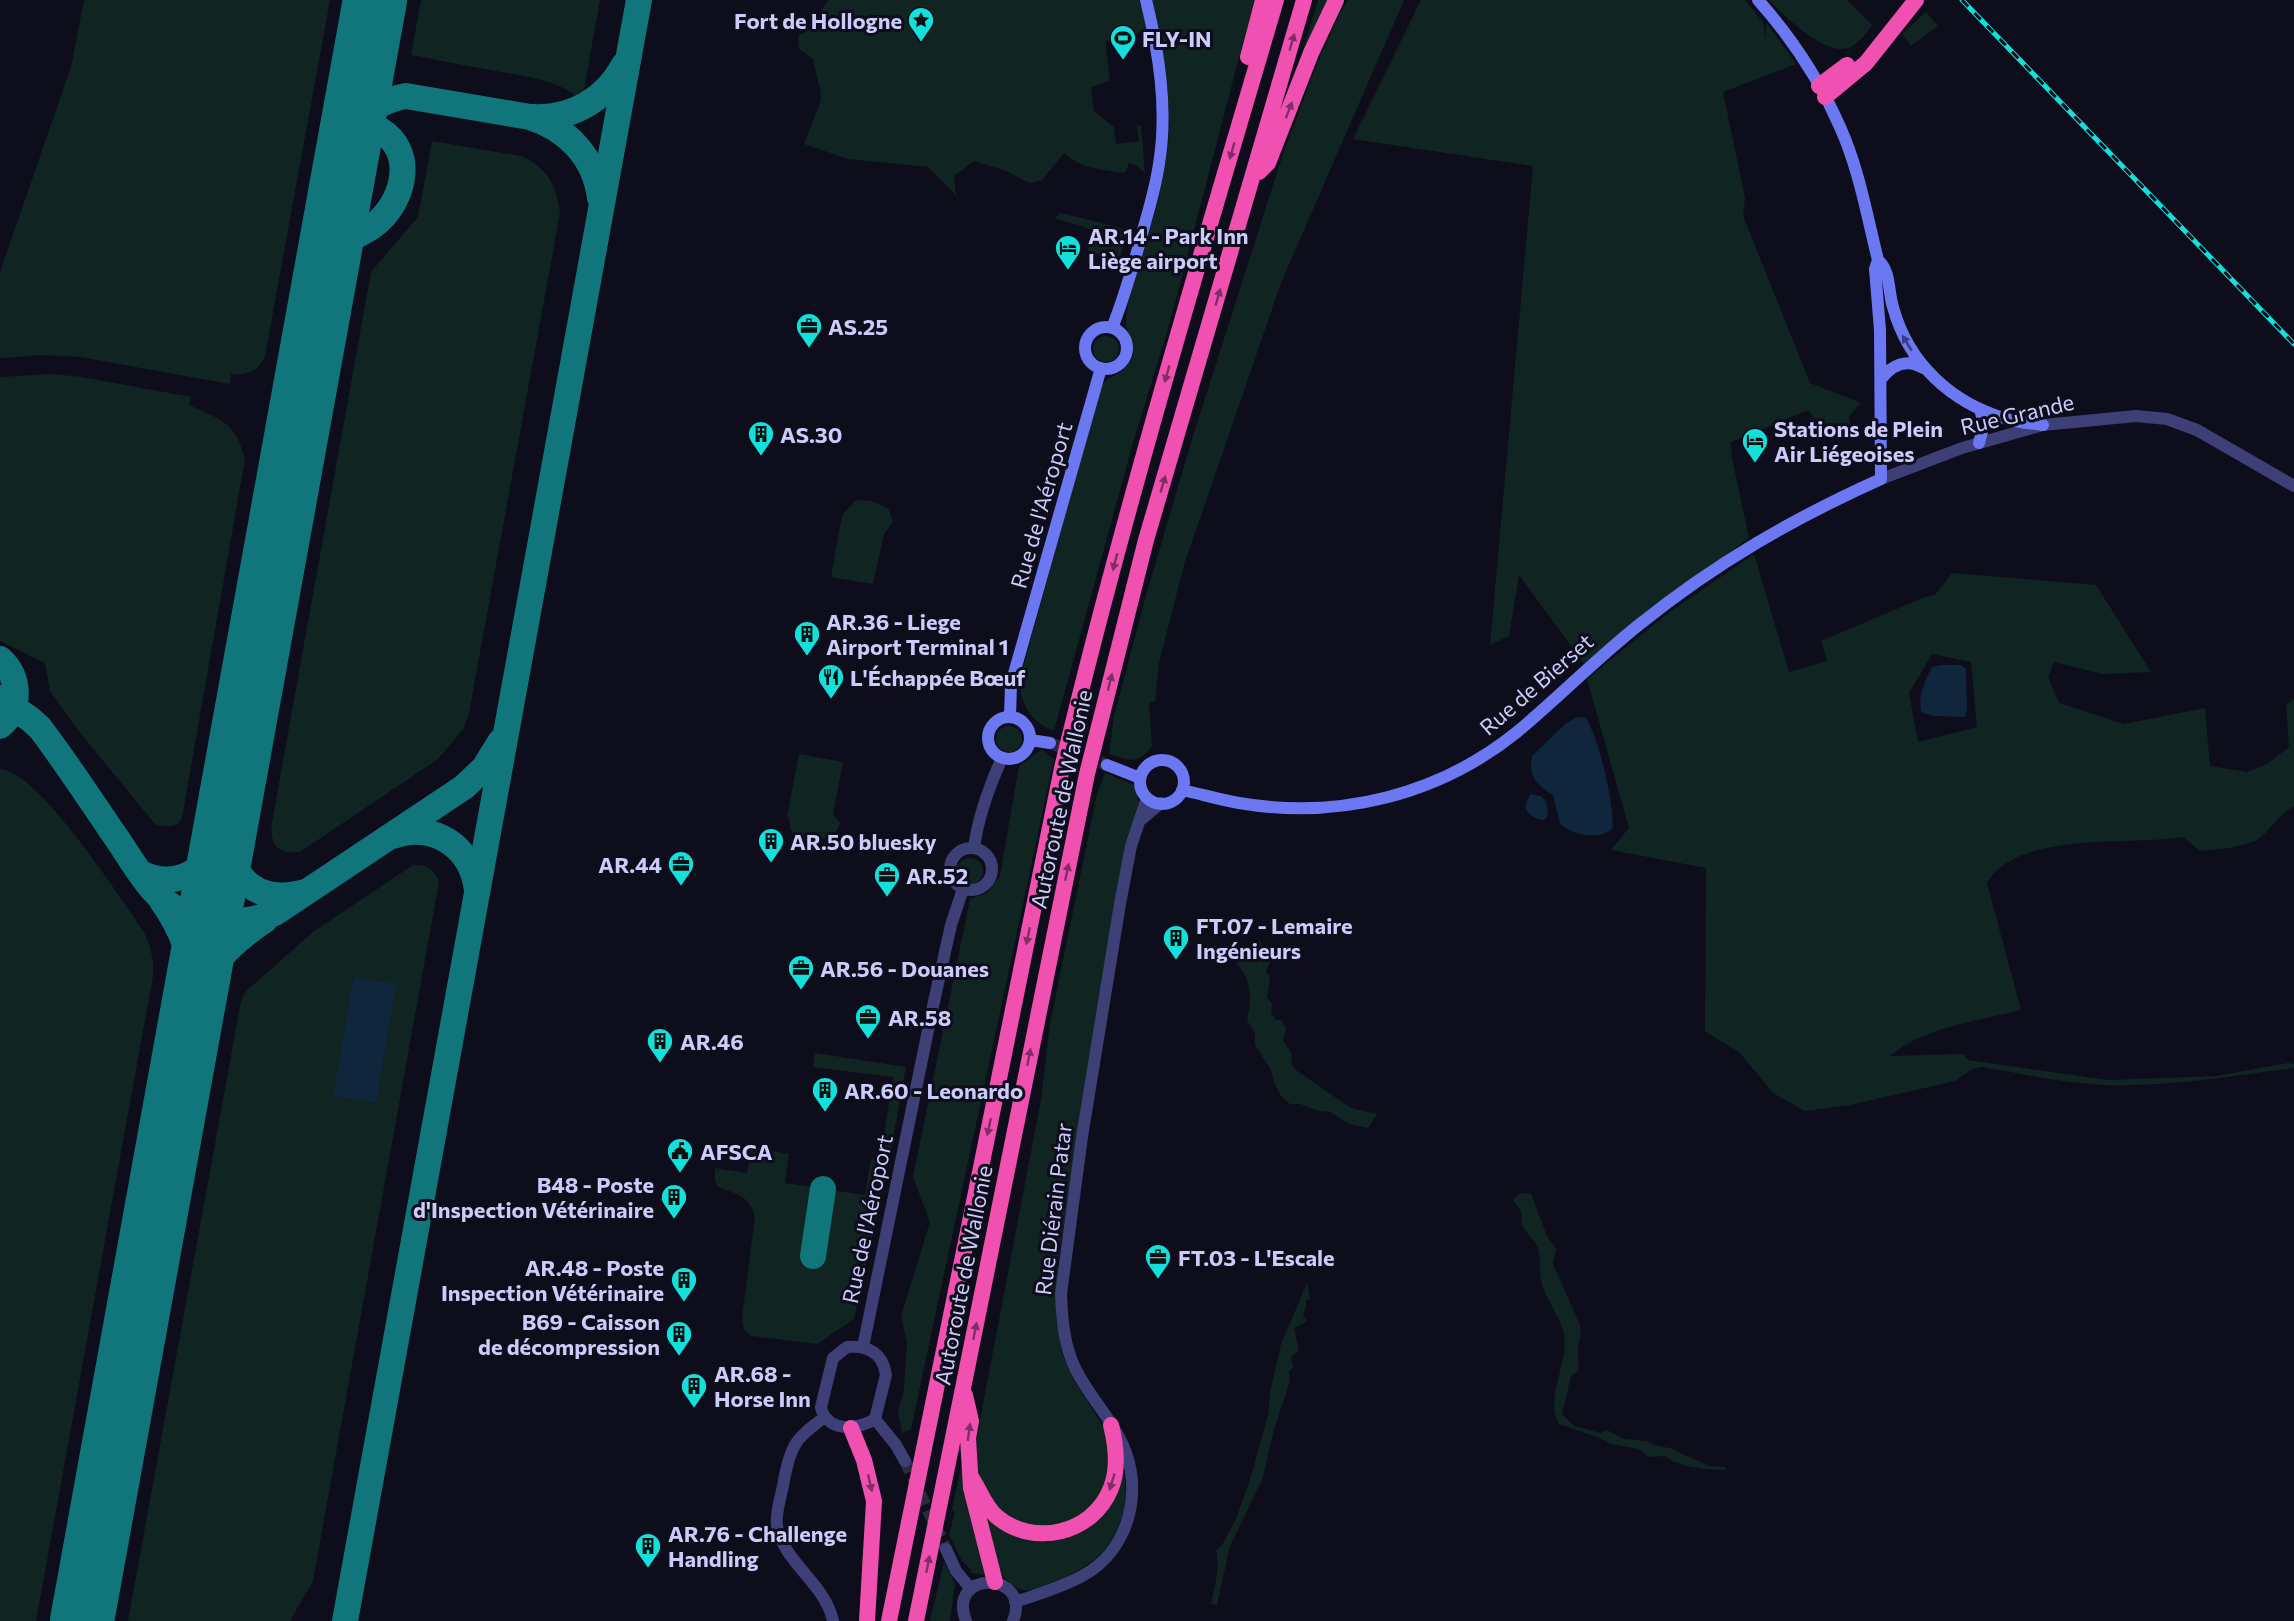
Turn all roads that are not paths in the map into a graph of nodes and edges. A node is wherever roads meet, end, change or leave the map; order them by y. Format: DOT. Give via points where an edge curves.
graph roads {
  1 [pos="1146,0"];
  2 [pos="1263,0"];
  3 [pos="1276,0"];
  4 [pos="1304,0"];
  5 [pos="1336,0"];
  6 [pos="1758,0"];
  7 [pos="1916,0"];
  8 [pos="1822,92"];
  9 [pos="1248,95"];
  10 [pos="1252,179"];
  11 [pos="1878,260"];
  12 [pos="1112,328"];
  13 [pos="1101,368"];
  14 [pos="1924,369"];
  15 [pos="1881,379"];
  16 [pos="1980,409"];
  17 [pos="2043,425"];
  18 [pos="1979,443"];
  19 [pos="1881,478"];
  20 [pos="2294,486"];
  21 [pos="1010,717"];
  22 [pos="1030,740"];
  23 [pos="1050,743"];
  24 [pos="1002,758"];
  25 [pos="1107,765"];
  26 [pos="1140,778"];
  27 [pos="1182,790"];
  28 [pos="1147,798"];
  29 [pos="1161,803"];
  30 [pos="1142,819"];
  31 [pos="974,848"];
  32 [pos="963,890"];
  33 [pos="863,1347"];
  34 [pos="963,1388"];
  35 [pos="825,1417"];
  36 [pos="875,1419"];
  37 [pos="1111,1425"];
  38 [pos="851,1428"];
  39 [pos="905,1461"];
  40 [pos="971,1477"];
  41 [pos="946,1549"];
  42 [pos="995,1582"];
  43 [pos="971,1589"];
  44 [pos="1016,1602"];
  45 [pos="833,1621"];
  46 [pos="867,1621"];
  47 [pos="890,1621"];
  48 [pos="916,1621"];
  49 [pos="966,1621"];
  50 [pos="1013,1621"];
  1 -- 12 [label="main road" via="1160,71 1159,162"];
  2 -- 9 [label="highway" via="1244,75"];
  3 -- 9 [label="highway, Autoroute de Wallonie"];
  10 -- 4 [label="highway, Autoroute de Wallonie, one-way"];
  10 -- 5 [label="highway, one-way" via="1268,163"];
  6 -- 8 [label="main road" via="1783,30"];
  7 -- 8 [label="highway" via="1876,47"];
  8 -- 11 [label="main road" via="1849,152"];
  9 -- 47 [label="highway, Autoroute de Wallonie, one-way" via="1121,539 1062,768"];
  34 -- 10 [label="highway, Autoroute de Wallonie, one-way" via="1087,774 1146,540"];
  14 -- 11 [label="main road, one-way" via="1900,332 1885,268"];
  11 -- 15 [label="main road" via="1875,269"];
  12 -- 13 [label="main road" via="1123,335 1126,354 1114,367"];
  12 -- 13 [label="main road" via="1096,330 1086,344 1087,356"];
  13 -- 21 [label="main road, Rue de l'Aéroport" via="1011,684"];
  14 -- 15 [label="main road" via="1913,363 1900,364"];
  14 -- 16 [label="main road" via="1944,387"];
  15 -- 19 [label="main road"];
  16 -- 17 [label="main road" via="2008,420"];
  16 -- 18 [label="main road" via="1984,424"];
  17 -- 18 [label="street, Rue Grande"];
  17 -- 20 [label="street, Rue Grande" via="2128,416 2167,419 2197,430"];
  18 -- 19 [label="street, Rue Grande"];
  19 -- 27 [label="main road, Rue de Bierset" via="1744,549 1689,586 1606,651 1498,746 1429,785 1390,798 1327,807 1240,803"];
  21 -- 22 [label="main road" via="1025,724"];
  21 -- 24 [label="main road" via="994,723 988,738 990,747"];
  22 -- 23 [label="main road"];
  22 -- 24 [label="main road" via="1017,758"];
  24 -- 31 [label="street" via="990,784"];
  25 -- 26 [label="main road"];
  26 -- 27 [label="main road" via="1154,761 1170,761 1182,773"];
  26 -- 28 [label="main road"];
  27 -- 29 [label="main road" via="1173,800"];
  28 -- 29 [label="main road"];
  28 -- 30 [label="street, Rue Diérain Patar"];
  29 -- 30 [label="street, Rue Diérain Patar"];
  30 -- 37 [label="street, Rue Diérain Patar" via="1131,846 1120,904 1061,1294 1069,1355"];
  31 -- 32 [label="street" via="958,852 949,867 952,880"];
  31 -- 32 [label="street" via="982,851 991,864 990,879 978,890"];
  32 -- 33 [label="street, Rue de l'Aéroport" via="933,1006"];
  33 -- 35 [label="street" via="847,1347 833,1358 821,1407"];
  33 -- 36 [label="street" via="877,1354 885,1368"];
  40 -- 34 [label="highway, one-way" via="971,1421"];
  48 -- 34 [label="highway, Autoroute de Wallonie, one-way"];
  35 -- 38 [label="street"];
  35 -- 45 [label="street" via="806,1430 790,1452 777,1524 789,1551 824,1596"];
  36 -- 38 [label="street"];
  36 -- 39 [label="street"];
  37 -- 40 [label="highway, one-way" via="1116,1467 1111,1488 1096,1512 1076,1526 1047,1534 1013,1527 990,1510"];
  37 -- 44 [label="street, Rue Diérain Patar" via="1128,1460 1133,1489 1128,1520 1118,1541 1103,1561 1084,1575"];
  38 -- 46 [label="highway, one-way" via="874,1502"];
  40 -- 42 [label="highway"];
  41 -- 43 [label="street" via="956,1571"];
  42 -- 43 [label="street"];
  42 -- 44 [label="street" via="1008,1589"];
  43 -- 49 [label="street" via="963,1604"];
  44 -- 50 [label="street"];
}
